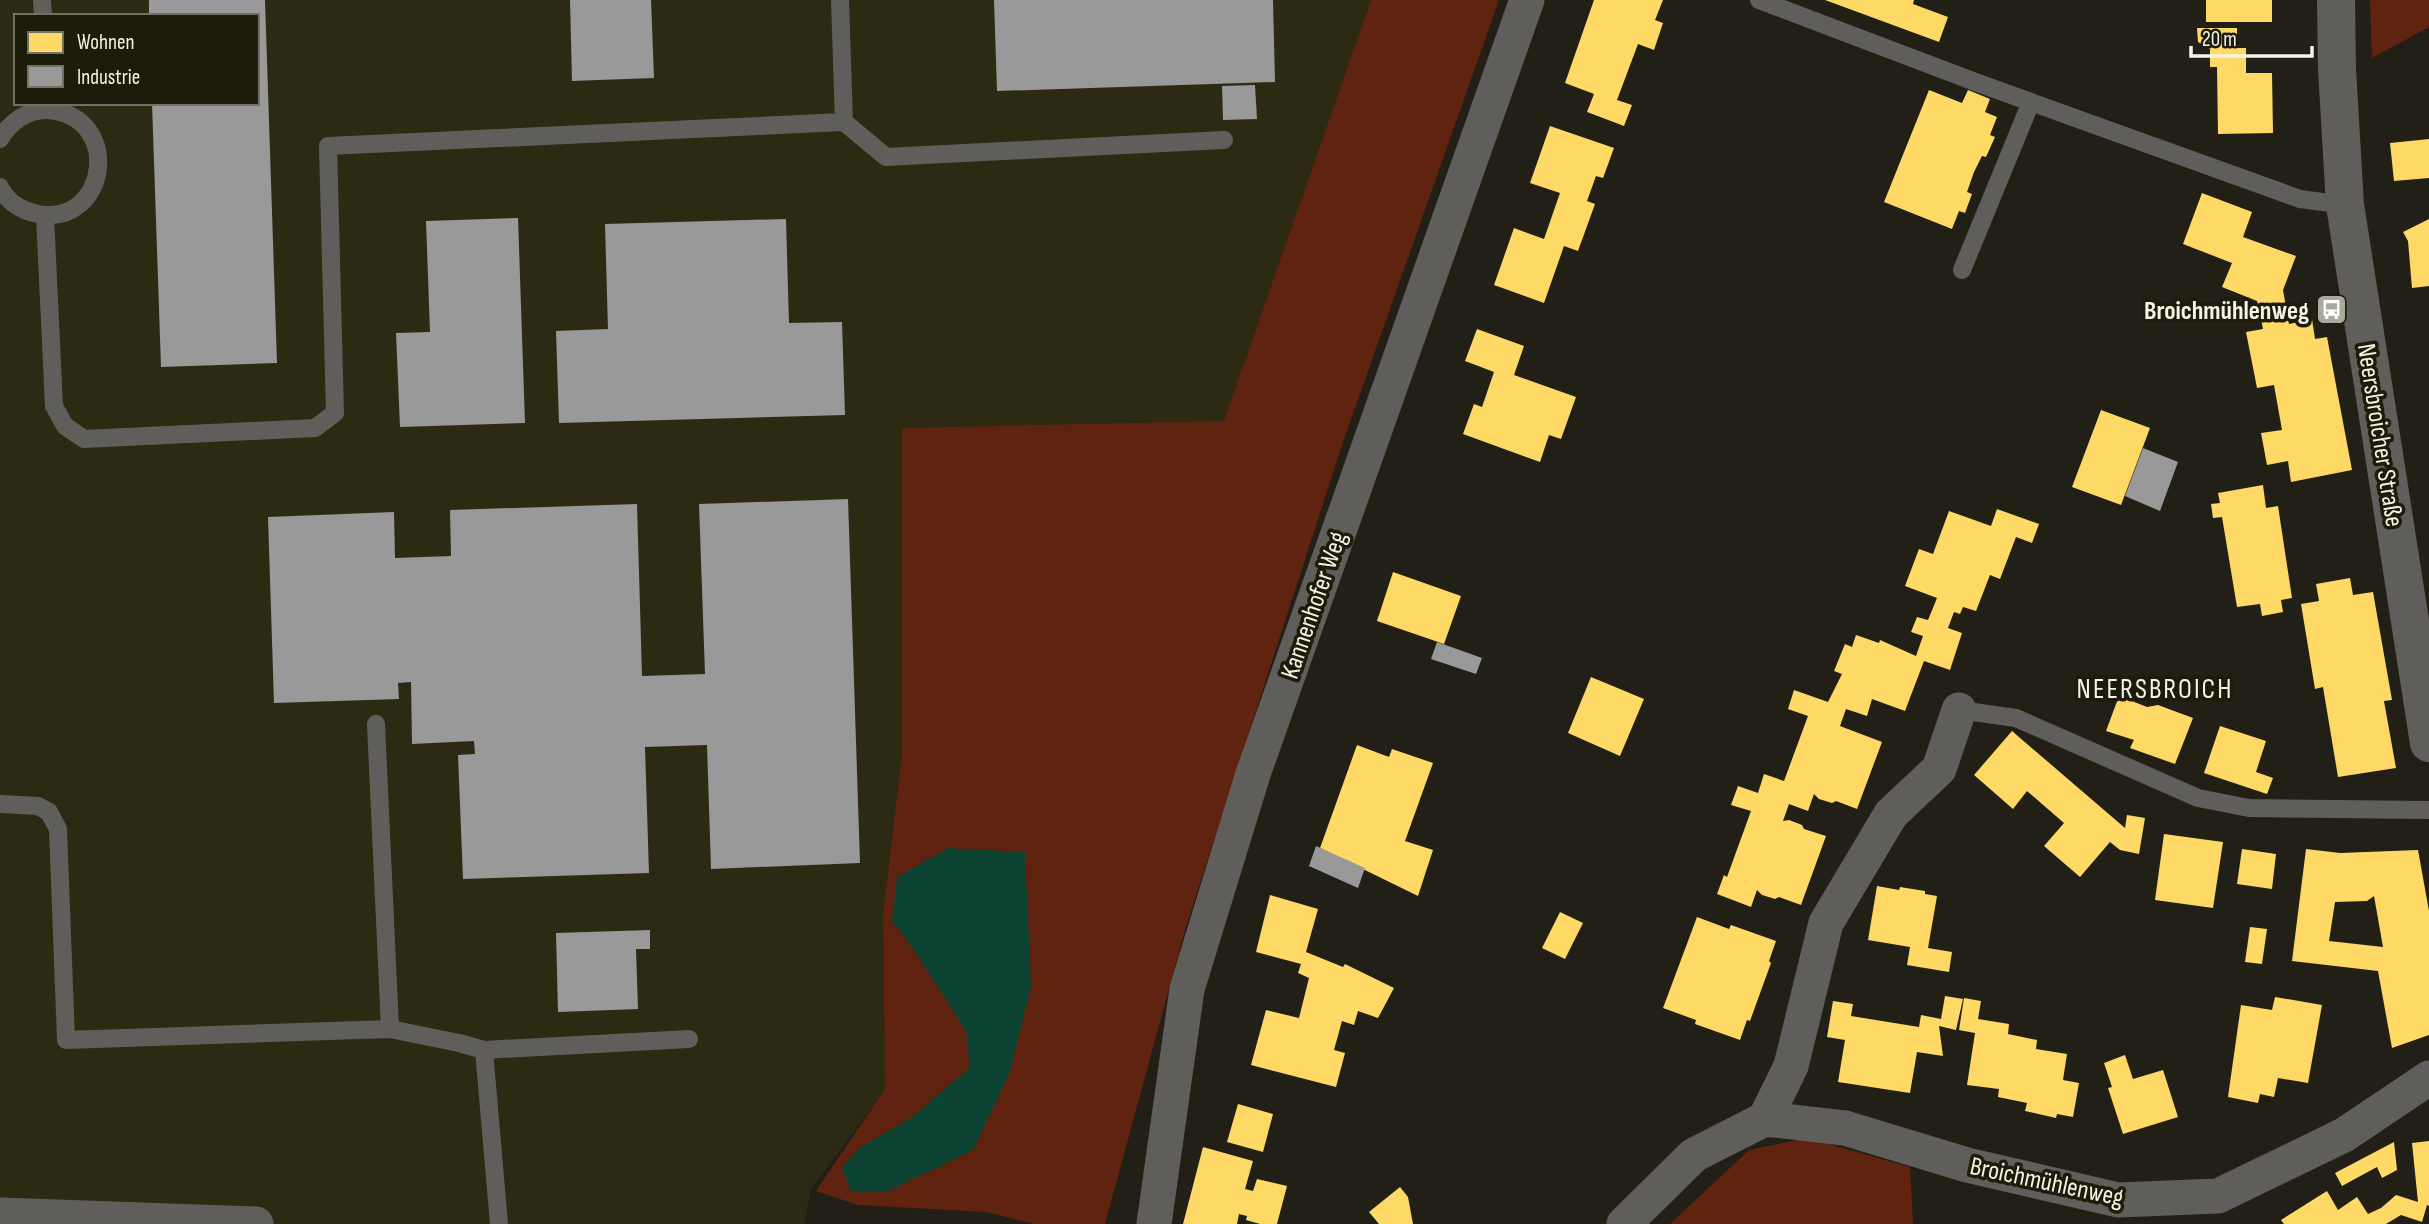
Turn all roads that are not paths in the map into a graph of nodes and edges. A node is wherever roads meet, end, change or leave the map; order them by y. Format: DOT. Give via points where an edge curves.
graph roads {
  1 [pos="840,0"];
  2 [pos="1527,0"];
  3 [pos="1759,0"];
  4 [pos="2336,0"];
  5 [pos="2031,102"];
  6 [pos="45,107"];
  7 [pos="844,122"];
  8 [pos="0,139"];
  9 [pos="1224,140"];
  10 [pos="0,187"];
  11 [pos="2345,205"];
  12 [pos="45,216"];
  13 [pos="1962,270"];
  14 [pos="1959,710"];
  15 [pos="376,724"];
  16 [pos="2429,743"];
  17 [pos="0,804"];
  18 [pos="2429,810"];
  19 [pos="390,1028"];
  20 [pos="689,1039"];
  21 [pos="484,1050"];
  22 [pos="2429,1078"];
  23 [pos="1765,1119"];
  24 [pos="0,1215"];
  25 [pos="256,1224"];
  26 [pos="499,1224"];
  27 [pos="1154,1224"];
  28 [pos="1624,1224"];
  1 -- 7 [label="lane"];
  2 -- 27 [label="street, Kannenhofer Weg" via="1253,774 1187,989"];
  3 -- 5 [label="lane"];
  4 -- 11 [label="street, Neersbroicher Straße"];
  5 -- 11 [label="lane" via="2300,199"];
  5 -- 13 [label="lane"];
  6 -- 8 [label="lane" via="16,120"];
  6 -- 12 [label="lane" via="70,116 89,131 99,163 89,194 77,206"];
  7 -- 9 [label="lane" via="886,157"];
  7 -- 12 [label="lane" via="328,146 335,413 315,428 84,439 65,426 54,406"];
  10 -- 12 [label="lane" via="13,204"];
  11 -- 16 [label="street, Neersbroicher Straße"];
  14 -- 18 [label="lane" via="2016,718 2198,798 2249,808"];
  14 -- 23 [label="street" via="1940,769 1891,814 1826,923 1791,1066"];
  15 -- 19 [label="lane"];
  17 -- 19 [label="lane" via="38,806 49,812 58,829 66,1040"];
  19 -- 21 [label="lane"];
  20 -- 21 [label="lane"];
  21 -- 26 [label="lane"];
  22 -- 23 [label="street, Broichmühlenweg" via="2344,1135 2218,1196 2118,1200 1966,1165 1845,1128"];
  23 -- 28 [label="street" via="1694,1155"];
  24 -- 25 [label="street"];
}
